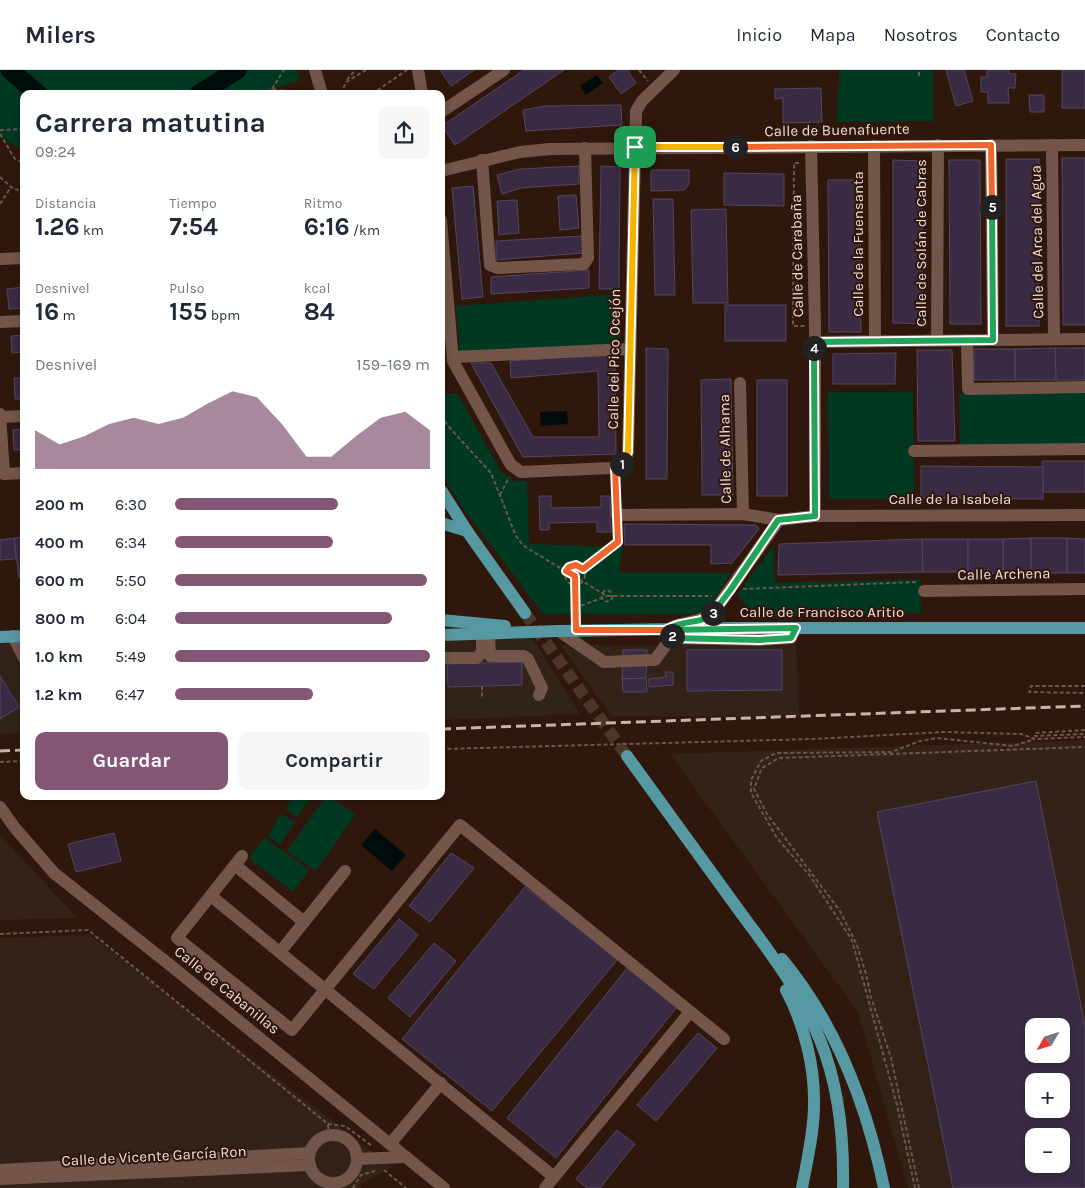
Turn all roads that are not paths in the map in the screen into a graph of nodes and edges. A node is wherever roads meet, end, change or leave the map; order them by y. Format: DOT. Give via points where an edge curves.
graph roads {
  1 [pos="315,70"];
  2 [pos="418,70"];
  3 [pos="504,70"];
  4 [pos="674,70"];
  5 [pos="321,90"];
  6 [pos="421,90"];
  7 [pos="445,109"];
  8 [pos="1085,144"];
  9 [pos="938,145"];
  10 [pos="991,145"];
  11 [pos="1052,145"];
  12 [pos="811,146"];
  13 [pos="874,146"];
  14 [pos="635,147"];
  15 [pos="585,148"];
  16 [pos="482,160"];
  17 [pos="445,170"];
  18 [pos="20,258"];
  19 [pos="0,259"];
  20 [pos="445,266"];
  21 [pos="20,321"];
  22 [pos="0,322"];
  23 [pos="1085,338"];
  24 [pos="1054,339"];
  25 [pos="937,340"];
  26 [pos="967,340"];
  27 [pos="993,340"];
  28 [pos="875,341"];
  29 [pos="814,342"];
  30 [pos="630,350"];
  31 [pos="453,357"];
  32 [pos="740,383"];
  33 [pos="1085,387"];
  34 [pos="0,416"];
  35 [pos="20,416"];
  36 [pos="1085,449"];
  37 [pos="914,450"];
  38 [pos="20,473"];
  39 [pos="445,496"];
  40 [pos="445,505"];
  41 [pos="743,514"];
  42 [pos="617,515"];
  43 [pos="1085,515"];
  44 [pos="815,516"];
  45 [pos="778,520"];
  46 [pos="445,524"];
  47 [pos="467,531"];
  48 [pos="1085,589"];
  49 [pos="924,591"];
  50 [pos="525,613"];
  51 [pos="445,620"];
  52 [pos="1085,628"];
  53 [pos="560,631"];
  54 [pos="670,633"];
  55 [pos="485,634"];
  56 [pos="445,635"];
  57 [pos="0,636"];
  58 [pos="18,636"];
  59 [pos="445,658"];
  60 [pos="539,695"];
  61 [pos="627,756"];
  62 [pos="0,807"];
  63 [pos="345,871"];
  64 [pos="211,896"];
  65 [pos="304,922"];
  66 [pos="751,927"];
  67 [pos="280,952"];
  68 [pos="326,989"];
  69 [pos="690,1012"];
  70 [pos="724,1039"];
  71 [pos="441,1082"];
  72 [pos="390,1144"];
  73 [pos="406,1157"];
  74 [pos="309,1159"];
  75 [pos="357,1159"];
  76 [pos="0,1170"];
  77 [pos="554,1177"];
  78 [pos="0,1179"];
  79 [pos="328,1186"];
  80 [pos="347,1186"];
  81 [pos="444,1188"];
  82 [pos="545,1188"];
  83 [pos="802,1188"];
  84 [pos="843,1188"];
  85 [pos="884,1188"];
  1 -- 5 [label="street"];
  2 -- 6 [label="street"];
  3 -- 7 [label="street"];
  4 -- 14 [label="street, Calle del Pico Ocejón" via="637,106"];
  8 -- 11 [label="street, Calle de Buenafuente"];
  9 -- 10 [label="street, Calle de Buenafuente"];
  9 -- 13 [label="street, Calle de Buenafuente"];
  9 -- 25 [label="street, Calle de Solán de Cabras"];
  10 -- 11 [label="street, Calle de Buenafuente"];
  10 -- 27 [label="street"];
  11 -- 24 [label="street, Calle del Arca del Agua"];
  12 -- 13 [label="street, Calle de Buenafuente"];
  12 -- 14 [label="street, Calle de Buenafuente"];
  12 -- 29 [label="street, Calle de Carabaña"];
  13 -- 28 [label="street, Calle de la Fuensanta"];
  14 -- 15 [label="street, Calle de Buenafuente"];
  14 -- 30 [label="street, Calle del Pico Ocejón"];
  15 -- 16 [label="street, Calle de Buenafuente" via="520,152"];
  15 -- 16 [label="street" via="588,258 584,264 497,268 490,265"];
  16 -- 17 [label="street, Calle de Buenafuente"];
  18 -- 19 [label="street"];
  20 -- 31 [label="street"];
  21 -- 22 [label="street"];
  23 -- 24 [label="street, Calle de Solán de Cabras"];
  24 -- 27 [label="street, Calle de Solán de Cabras"];
  25 -- 26 [label="street, Calle de Solán de Cabras"];
  25 -- 28 [label="street, Calle de Solán de Cabras"];
  26 -- 27 [label="street, Calle de Solán de Cabras"];
  26 -- 33 [label="street" via="968,389"];
  28 -- 29 [label="street, Calle de Solán de Cabras"];
  29 -- 44 [label="street, Calle de Carabaña"];
  30 -- 31 [label="street"];
  30 -- 31 [label="street, Calle del Pico Ocejón" via="628,452 625,461 615,468 521,472 509,462 459,374"];
  32 -- 41 [label="street, Calle de Alhama"];
  34 -- 35 [label="street"];
  34 -- 38 [label="street" via="4,474"];
  36 -- 37 [label="street"];
  39 -- 47 [label="main road"];
  40 -- 47 [label="main road"];
  41 -- 42 [label="street, Calle de la Isabela"];
  41 -- 45 [label="street, Calle de la Isabela"];
  43 -- 44 [label="street, Calle de la Isabela"];
  44 -- 45 [label="street, Calle de la Isabela"];
  45 -- 54 [label="street" via="715,610 706,618 683,623"];
  46 -- 47 [label="main road"];
  47 -- 50 [label="main road"];
  48 -- 49 [label="street, Calle Archena"];
  51 -- 53 [label="main road, Calle de Francisco Aritio"];
  52 -- 54 [label="main road, Calle de Francisco Aritio" via="796,628"];
  53 -- 54 [label="main road, Calle de Francisco Aritio"];
  53 -- 54 [label="street" via="604,662 655,660"];
  53 -- 55 [label="main road, Calle de Francisco Aritio"];
  55 -- 56 [label="main road, Calle de Francisco Aritio"];
  55 -- 59 [label="street" via="478,658"];
  55 -- 60 [label="street" via="490,656 524,656 528,659 542,688"];
  57 -- 58 [label="main road"];
  61 -- 66 [label="main road"];
  62 -- 72 [label="street, Calle de Cabanillas" via="54,874"];
  63 -- 65 [label="street"];
  64 -- 65 [label="street" via="239,861"];
  64 -- 67 [label="street"];
  64 -- 68 [label="street" via="177,938 292,1030"];
  65 -- 67 [label="street"];
  66 -- 83 [label="main road" via="789,996 806,1046 814,1106"];
  66 -- 84 [label="main road" via="804,1007 823,1048 838,1108"];
  66 -- 85 [label="main road" via="794,973 836,1043 868,1123"];
  67 -- 68 [label="street"];
  68 -- 69 [label="street" via="460,825"];
  68 -- 71 [label="street"];
  69 -- 70 [label="street"];
  69 -- 77 [label="street"];
  71 -- 72 [label="street"];
  71 -- 77 [label="street"];
  72 -- 73 [label="street, Calle de Cabanillas"];
  73 -- 75 [label="street"];
  73 -- 81 [label="street, Calle de Cabanillas"];
  74 -- 75 [label="street" via="312,1146 329,1130 348,1140"];
  74 -- 76 [label="street"];
  74 -- 78 [label="street, Calle de Vicente García Ron"];
  74 -- 79 [label="street" via="314,1176"];
  75 -- 80 [label="street"];
  77 -- 82 [label="street"];
  79 -- 80 [label="street" via="336,1183"];
}
